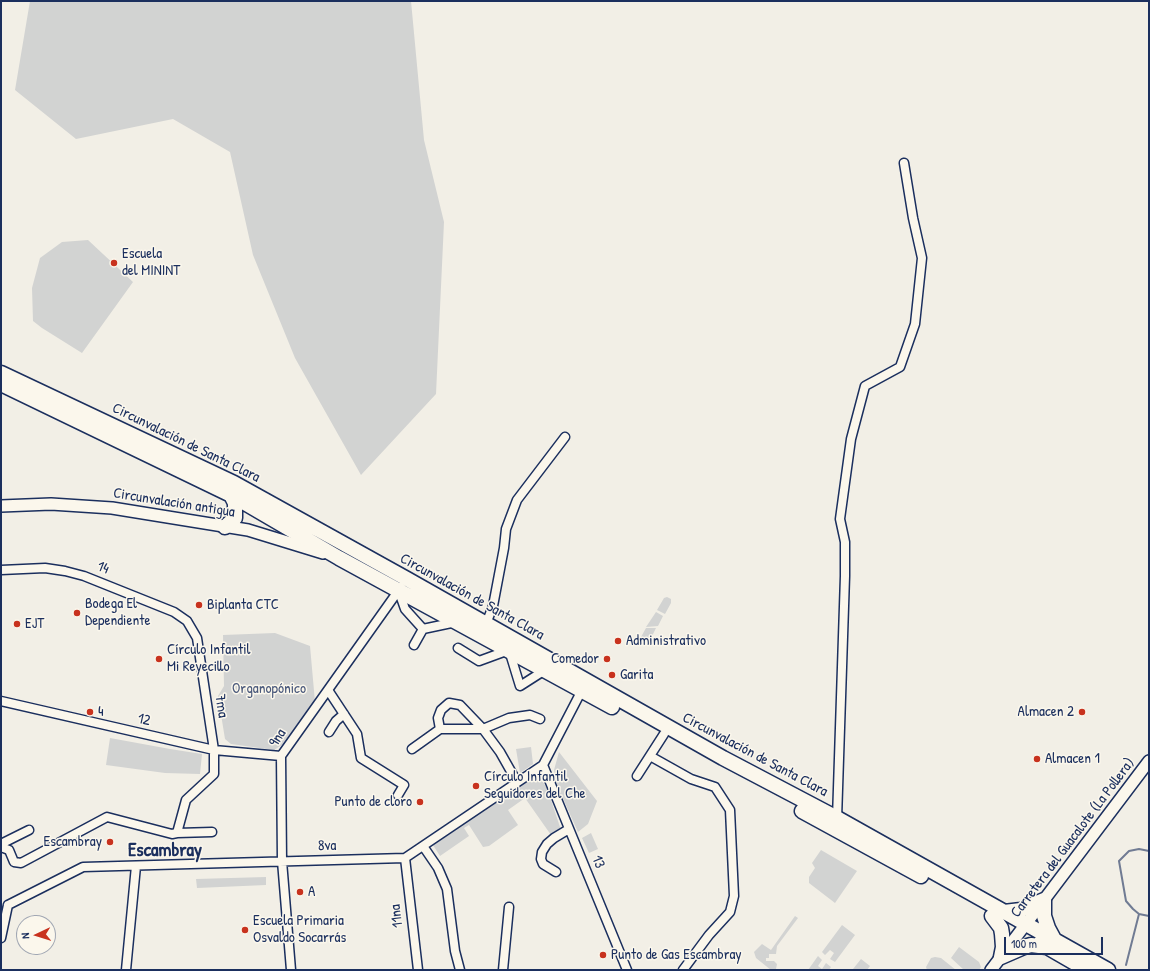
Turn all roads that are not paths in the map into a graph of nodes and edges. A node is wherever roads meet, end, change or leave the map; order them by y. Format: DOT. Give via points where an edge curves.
graph roads {
  1 [pos="904,163"];
  2 [pos="1,373"];
  3 [pos="1,384"];
  4 [pos="565,437"];
  5 [pos="231,495"];
  6 [pos="1,506"];
  7 [pos="226,526"];
  8 [pos="339,558"];
  9 [pos="1,570"];
  10 [pos="403,585"];
  11 [pos="187,621"];
  12 [pos="457,622"];
  13 [pos="486,624"];
  14 [pos="423,629"];
  15 [pos="414,645"];
  16 [pos="458,648"];
  17 [pos="509,650"];
  18 [pos="545,670"];
  19 [pos="328,690"];
  20 [pos="582,690"];
  21 [pos="1,701"];
  22 [pos="344,714"];
  23 [pos="540,719"];
  24 [pos="440,729"];
  25 [pos="483,729"];
  26 [pos="329,732"];
  27 [pos="664,734"];
  28 [pos="214,750"];
  29 [pos="412,750"];
  30 [pos="703,751"];
  31 [pos="281,756"];
  32 [pos="650,756"];
  33 [pos="1149,761"];
  34 [pos="543,765"];
  35 [pos="637,776"];
  36 [pos="517,782"];
  37 [pos="398,796"];
  38 [pos="837,824"];
  39 [pos="569,829"];
  40 [pos="29,830"];
  41 [pos="178,832"];
  42 [pos="212,832"];
  43 [pos="423,846"];
  44 [pos="4,847"];
  45 [pos="405,858"];
  46 [pos="282,861"];
  47 [pos="136,866"];
  48 [pos="556,872"];
  49 [pos="1044,900"];
  50 [pos="5,904"];
  51 [pos="509,907"];
  52 [pos="998,914"];
  53 [pos="1023,928"];
  54 [pos="1,938"];
  55 [pos="1051,944"];
  56 [pos="1001,957"];
  57 [pos="126,970"];
  58 [pos="291,970"];
  59 [pos="418,970"];
  60 [pos="460,970"];
  61 [pos="503,970"];
  62 [pos="627,970"];
  63 [pos="683,970"];
  64 [pos="991,970"];
  65 [pos="1086,970"];
  66 [pos="1108,970"];
  1 -- 38 [label="street" via="922,258 915,324 900,367 865,386 851,439 840,519 845,542 845,576"];
  2 -- 10 [label="highway, Circunvalación de Santa Clara" via="234,483"];
  3 -- 5 [label="highway, Circunvalación de Santa Clara"];
  4 -- 13 [label="street" via="517,500 506,529 493,606"];
  5 -- 7 [label="highway" via="235,503 234,518"];
  5 -- 8 [label="highway, Circunvalación de Santa Clara"];
  6 -- 7 [label="street, Circunvalación antigua" via="51,504 112,508"];
  7 -- 8 [label="street, Circunvalación antigua" via="248,530"];
  8 -- 10 [label="highway, Circunvalación de Santa Clara"];
  9 -- 11 [label="street, 14" via="45,568 84,576 174,612"];
  10 -- 12 [label="highway, Circunvalación de Santa Clara"];
  10 -- 13 [label="highway, Circunvalación de Santa Clara"];
  10 -- 14 [label="street" via="405,609"];
  10 -- 19 [label="street, 9na"];
  11 -- 28 [label="street, 7ma" via="197,638"];
  12 -- 14 [label="street"];
  12 -- 17 [label="highway, Circunvalación de Santa Clara"];
  13 -- 30 [label="highway, Circunvalación de Santa Clara"];
  14 -- 15 [label="street"];
  16 -- 17 [label="street" via="479,660"];
  17 -- 18 [label="highway, Circunvalación de Santa Clara"];
  17 -- 18 [label="street" via="520,686"];
  18 -- 20 [label="highway, Circunvalación de Santa Clara"];
  19 -- 22 [label="street"];
  19 -- 31 [label="street, 9na"];
  20 -- 27 [label="highway, Circunvalación de Santa Clara"];
  20 -- 34 [label="street"];
  21 -- 28 [label="street, 12"];
  22 -- 26 [label="street"];
  22 -- 37 [label="street" via="357,734 361,758 404,785"];
  23 -- 25 [label="street" via="530,715 509,718"];
  24 -- 25 [label="street"];
  24 -- 25 [label="street" via="438,718 441,710 449,703 460,705"];
  24 -- 29 [label="street"];
  25 -- 36 [label="street"];
  27 -- 30 [label="highway, Circunvalación de Santa Clara"];
  27 -- 32 [label="street"];
  28 -- 31 [label="street, 12"];
  28 -- 41 [label="street, 7ma" via="214,774 186,800"];
  30 -- 38 [label="highway, Circunvalación de Santa Clara"];
  31 -- 46 [label="street, 9na"];
  32 -- 35 [label="street"];
  32 -- 63 [label="street" via="691,779 716,787 730,810 734,896 730,912"];
  33 -- 49 [label="street, Carretera del Guacalote (La Pollera)"];
  34 -- 36 [label="street"];
  34 -- 39 [label="street, 13"];
  36 -- 43 [label="street"];
  38 -- 52 [label="highway, Circunvalación de Santa Clara"];
  39 -- 48 [label="street" via="554,838 542,852 543,864"];
  39 -- 62 [label="street, 13"];
  40 -- 44 [label="street" via="9,840"];
  41 -- 42 [label="street"];
  41 -- 44 [label="street" via="172,834 107,817 21,863 14,862"];
  43 -- 45 [label="street"];
  43 -- 60 [label="street" via="438,868 447,889"];
  45 -- 46 [label="street, 8va"];
  45 -- 59 [label="street, 11na"];
  46 -- 47 [label="street, 8va"];
  46 -- 58 [label="street, 9na"];
  47 -- 50 [label="street, 8va" via="83,867"];
  47 -- 57 [label="street"];
  49 -- 52 [label="highway" via="1021,910"];
  49 -- 53 [label="street, Carretera del Guacalote (La Pollera)"];
  49 -- 55 [label="highway" via="1044,916"];
  50 -- 54 [label="street"];
  51 -- 61 [label="street"];
  52 -- 53 [label="highway, Circunvalación de Santa Clara"];
  52 -- 56 [label="highway" via="1003,946"];
  53 -- 55 [label="highway, Circunvalación de Santa Clara"];
  53 -- 56 [label="street, Carretera del Guacalote (La Pollera)"];
  55 -- 56 [label="highway" via="1031,945"];
  55 -- 65 [label="highway, Circunvalación de Santa Clara"];
  55 -- 66 [label="highway, Circunvalación de Santa Clara"];
  56 -- 64 [label="street, Carretera del Guacalote (La Pollera)"];
}
